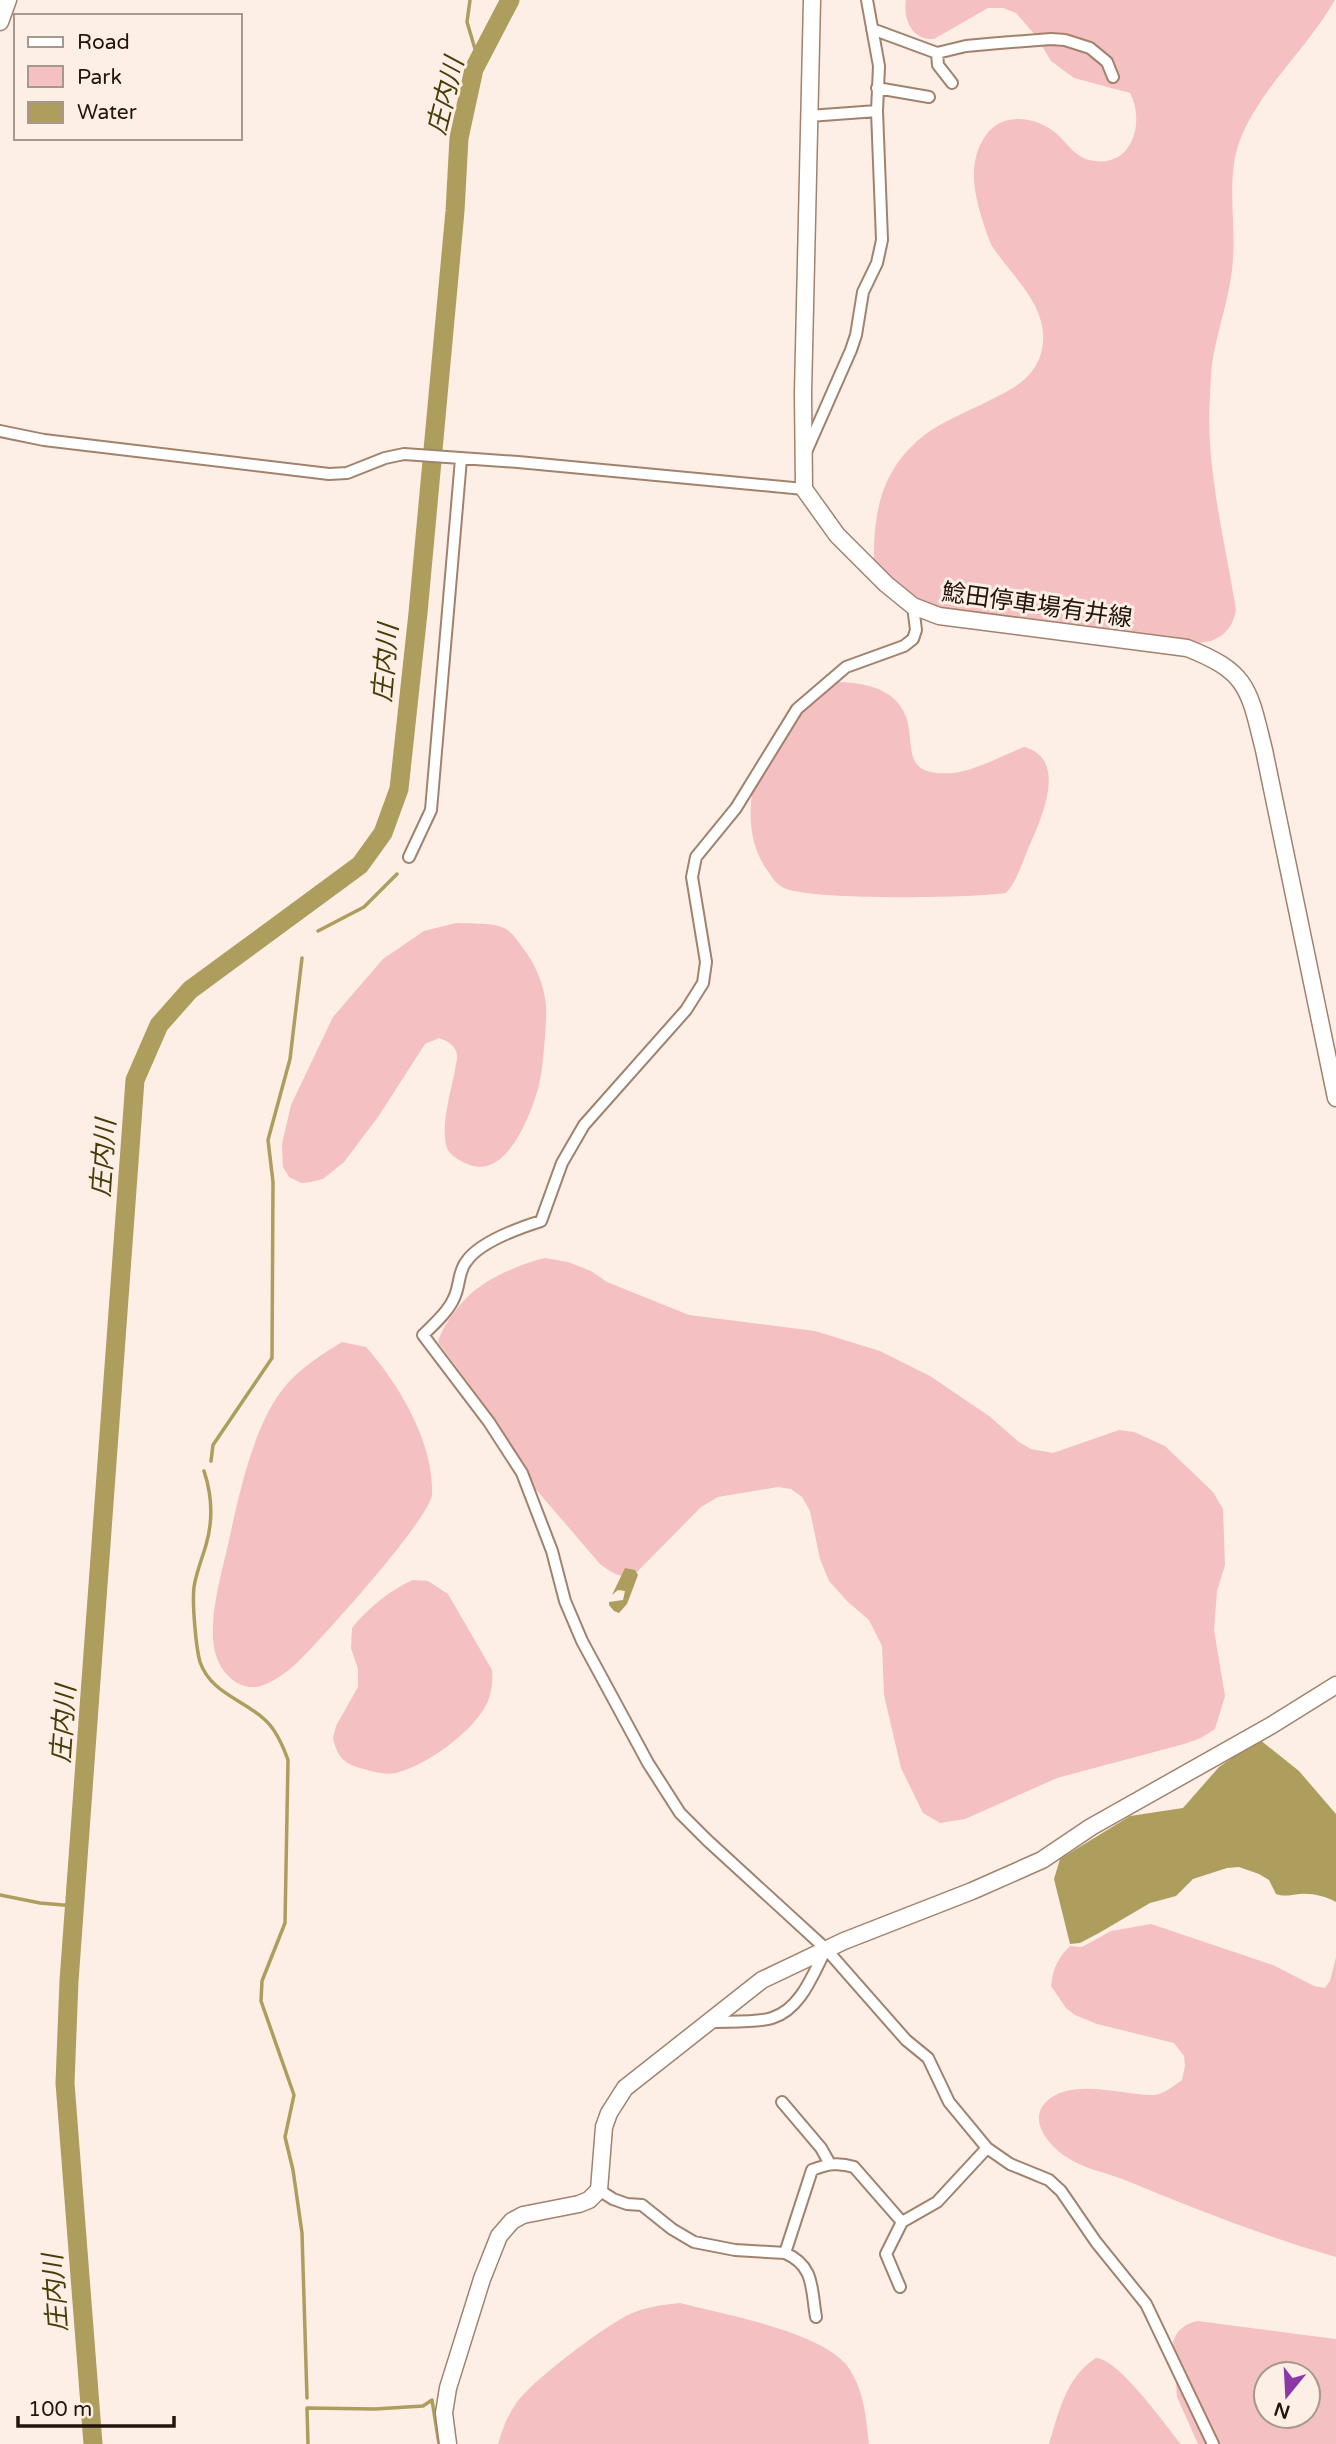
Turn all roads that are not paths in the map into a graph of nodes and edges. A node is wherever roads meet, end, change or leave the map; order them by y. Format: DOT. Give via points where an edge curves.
graph roads {
  1 [pos="8,0"];
  2 [pos="813,0"];
  3 [pos="867,0"];
  4 [pos="0,22"];
  5 [pos="872,29"];
  6 [pos="937,52"];
  7 [pos="1113,77"];
  8 [pos="952,83"];
  9 [pos="877,88"];
  10 [pos="929,97"];
  11 [pos="877,111"];
  12 [pos="809,116"];
  13 [pos="0,431"];
  14 [pos="459,459"];
  15 [pos="803,461"];
  16 [pos="804,489"];
  17 [pos="913,606"];
  18 [pos="409,857"];
  19 [pos="1336,1098"];
  20 [pos="1336,1685"];
  21 [pos="826,1950"];
  22 [pos="708,2023"];
  23 [pos="782,2102"];
  24 [pos="987,2148"];
  25 [pos="830,2164"];
  26 [pos="599,2190"];
  27 [pos="902,2222"];
  28 [pos="785,2253"];
  29 [pos="900,2287"];
  30 [pos="816,2317"];
  31 [pos="448,2444"];
  32 [pos="1213,2444"];
  1 -- 4 [label="main road"];
  2 -- 12 [label="main road"];
  3 -- 5 [label="street"];
  5 -- 6 [label="street"];
  5 -- 9 [label="street" via="879,66"];
  6 -- 7 [label="street" via="1065,40 1090,48 1107,62"];
  6 -- 8 [label="street" via="938,65"];
  9 -- 10 [label="street"];
  9 -- 11 [label="street"];
  11 -- 12 [label="street"];
  11 -- 15 [label="street" via="883,240 863,292 851,350"];
  12 -- 15 [label="main road"];
  13 -- 14 [label="street" via="329,474 347,473 404,454"];
  14 -- 16 [label="street"];
  14 -- 18 [label="street" via="431,810"];
  15 -- 16 [label="main road"];
  16 -- 17 [label="main road, 鯰田停車場有井線" via="837,534"];
  17 -- 19 [label="main road, 鯰田停車場有井線" via="939,616 1187,648 1216,660 1237,677 1251,698 1264,750"];
  17 -- 21 [label="street" via="913,639 846,667 797,709 736,808 696,857 692,877 706,962 703,983 686,1010 584,1125 562,1163 541,1221 475,1252 462,1270 455,1297 423,1335 522,1473 582,1641 680,1813"];
  20 -- 21 [label="main road" via="1042,1860"];
  21 -- 22 [label="main road" via="762,1980"];
  21 -- 22 [label="street" via="803,1993 788,2010 771,2018"];
  21 -- 24 [label="street" via="906,2040 928,2058 949,2102"];
  22 -- 26 [label="main road" via="625,2088 615,2102 602,2138"];
  23 -- 25 [label="street"];
  24 -- 27 [label="street" via="937,2202"];
  24 -- 32 [label="street" via="1010,2164 1049,2180 1061,2192 1146,2304"];
  25 -- 27 [label="street" via="854,2167"];
  25 -- 28 [label="street" via="812,2170"];
  26 -- 28 [label="street" via="627,2204 642,2205 694,2242"];
  26 -- 31 [label="main road" via="579,2204 523,2215 499,2236 448,2388 444,2413"];
  27 -- 29 [label="street" via="886,2255"];
  28 -- 30 [label="street" via="809,2273"];
}
